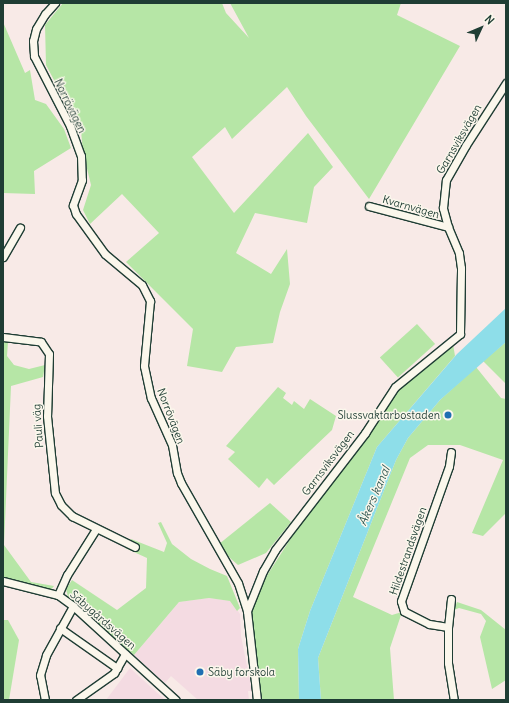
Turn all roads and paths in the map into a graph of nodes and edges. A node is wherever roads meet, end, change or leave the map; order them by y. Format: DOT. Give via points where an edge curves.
graph roads {
  1 [pos="56,3"];
  2 [pos="506,83"];
  3 [pos="369,206"];
  4 [pos="448,227"];
  5 [pos="20,228"];
  6 [pos="3,257"];
  7 [pos="3,337"];
  8 [pos="452,452"];
  9 [pos="96,530"];
  10 [pos="135,547"];
  11 [pos="3,581"];
  12 [pos="58,595"];
  13 [pos="451,599"];
  14 [pos="73,606"];
  15 [pos="247,611"];
  16 [pos="448,627"];
  17 [pos="60,628"];
  18 [pos="125,654"];
  19 [pos="117,668"];
  20 [pos="45,700"];
  21 [pos="76,700"];
  22 [pos="176,700"];
  23 [pos="257,700"];
  24 [pos="454,700"];
  1 -- 15 [label="street, Norrövägen" via="36,29 33,40 34,56 70,126 80,156 82,180 73,205 76,214 105,254 142,285 150,301 144,366 151,398 172,445 177,473 238,582"];
  2 -- 4 [label="street, Garnsviksvägen" via="446,180 442,208"];
  3 -- 4 [label="street, Kvarnvägen"];
  4 -- 15 [label="street, Garnsviksvägen" via="459,253 461,268 460,334 395,387 365,433 275,550 263,571"];
  5 -- 6 [label="street"];
  7 -- 9 [label="street, Pauli väg" via="41,342 49,354 46,406 56,493 61,505 72,516"];
  8 -- 16 [label="street, Hildestrandsvägen" via="401,601 404,611 430,624"];
  9 -- 10 [label="street, Pauli väg"];
  9 -- 12 [label="street" via="67,575"];
  11 -- 12 [label="street, Säbygårdsvägen"];
  12 -- 14 [label="street, Säbygårdsvägen"];
  13 -- 16 [label="street"];
  14 -- 17 [label="street"];
  14 -- 18 [label="street, Säbygårdsvägen"];
  15 -- 23 [label="street, Norrövägen"];
  16 -- 24 [label="street" via="448,663"];
  17 -- 19 [label="street"];
  17 -- 20 [label="street" via="46,655 40,675"];
  18 -- 19 [label="street"];
  18 -- 22 [label="street, Säbygårdsvägen"];
  19 -- 21 [label="street" via="114,673"];
}
